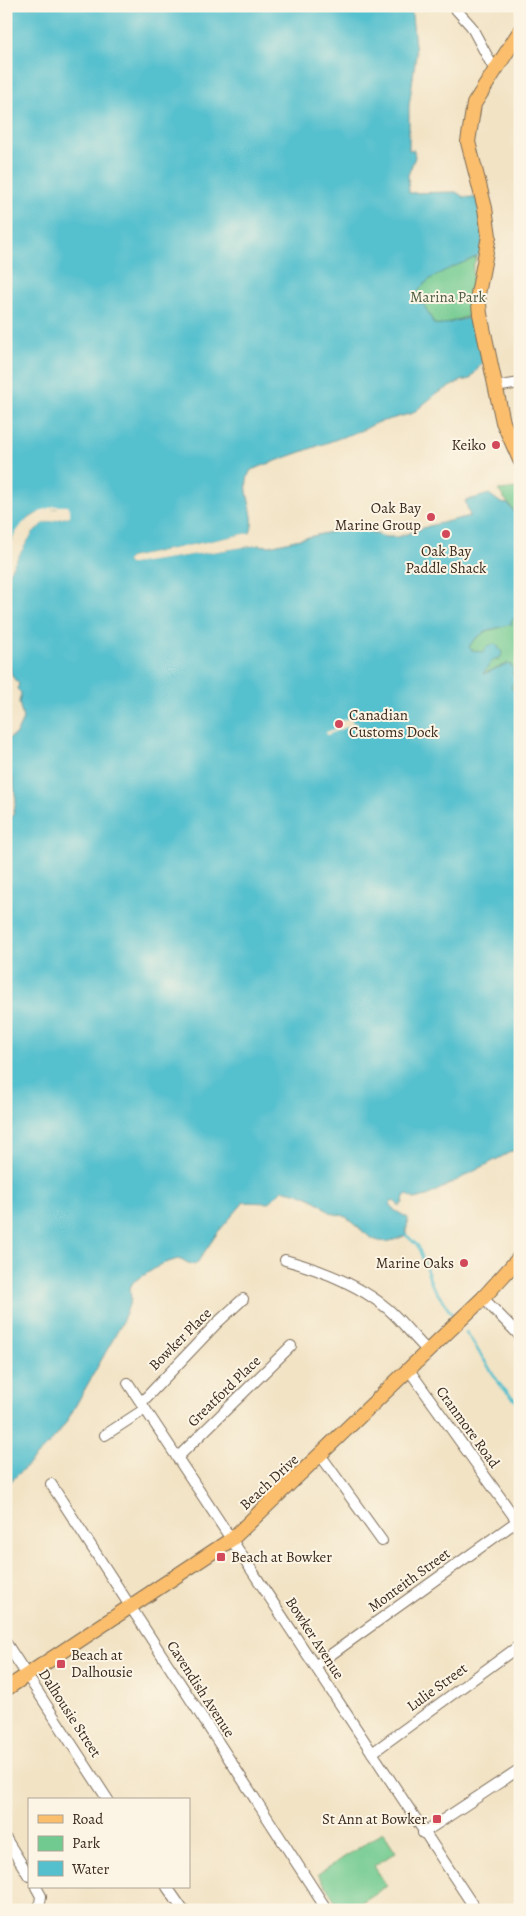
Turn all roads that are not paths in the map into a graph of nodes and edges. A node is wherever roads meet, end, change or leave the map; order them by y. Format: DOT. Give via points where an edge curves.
graph roads {
  1 [pos="453,6"];
  2 [pos="519,34"];
  3 [pos="494,69"];
  4 [pos="520,383"];
  5 [pos="495,388"];
  6 [pos="520,460"];
  7 [pos="520,1257"];
  8 [pos="285,1260"];
  9 [pos="483,1298"];
  10 [pos="243,1299"];
  11 [pos="520,1336"];
  12 [pos="291,1346"];
  13 [pos="428,1351"];
  14 [pos="409,1370"];
  15 [pos="128,1383"];
  16 [pos="143,1406"];
  17 [pos="105,1435"];
  18 [pos="321,1456"];
  19 [pos="177,1458"];
  20 [pos="51,1484"];
  21 [pos="519,1522"];
  22 [pos="232,1539"];
  23 [pos="382,1541"];
  24 [pos="131,1608"];
  25 [pos="6,1643"];
  26 [pos="520,1645"];
  27 [pos="315,1666"];
  28 [pos="27,1676"];
  29 [pos="6,1689"];
  30 [pos="372,1753"];
  31 [pos="520,1769"];
  32 [pos="107,1798"];
  33 [pos="423,1833"];
  34 [pos="6,1838"];
  35 [pos="28,1874"];
  36 [pos="37,1888"];
  37 [pos="168,1888"];
  38 [pos="40,1906"];
  39 [pos="184,1910"];
  40 [pos="327,1910"];
  41 [pos="476,1910"];
  1 -- 3 [label="street" via="471,26"];
  2 -- 3 [label="main road"];
  3 -- 5 [label="main road" via="474,104 468,142 486,208 489,236 478,294"];
  4 -- 5 [label="street"];
  5 -- 6 [label="main road" via="503,422"];
  7 -- 9 [label="main road, Beach Drive"];
  8 -- 13 [label="street" via="313,1268 366,1292 389,1310"];
  9 -- 11 [label="street"];
  9 -- 13 [label="main road, Beach Drive"];
  10 -- 16 [label="street, Bowker Place" via="217,1322"];
  12 -- 19 [label="street, Greatford Place"];
  13 -- 14 [label="main road, Beach Drive"];
  14 -- 18 [label="main road, Beach Drive"];
  14 -- 21 [label="street, Cranmore Road"];
  15 -- 16 [label="street, Bowker Avenue"];
  16 -- 17 [label="street, Bowker Place"];
  16 -- 19 [label="street, Bowker Avenue"];
  18 -- 22 [label="main road, Beach Drive"];
  18 -- 23 [label="street"];
  19 -- 22 [label="street, Bowker Avenue"];
  20 -- 24 [label="street, Cavendish Avenue"];
  21 -- 27 [label="street, Monteith Street"];
  22 -- 24 [label="main road, Beach Drive"];
  22 -- 27 [label="street, Bowker Avenue"];
  24 -- 28 [label="main road, Beach Drive"];
  24 -- 40 [label="street, Cavendish Avenue"];
  25 -- 28 [label="street, Dalhousie Street"];
  26 -- 30 [label="street, Lulie Street"];
  27 -- 30 [label="street, Bowker Avenue"];
  28 -- 29 [label="main road, Beach Drive"];
  28 -- 32 [label="street, Dalhousie Street"];
  30 -- 33 [label="street, Bowker Avenue"];
  31 -- 33 [label="street"];
  33 -- 41 [label="street, Bowker Avenue"];
  34 -- 35 [label="street"];
  36 -- 38 [label="street" via="41,1896"];
  37 -- 39 [label="street"];
}
